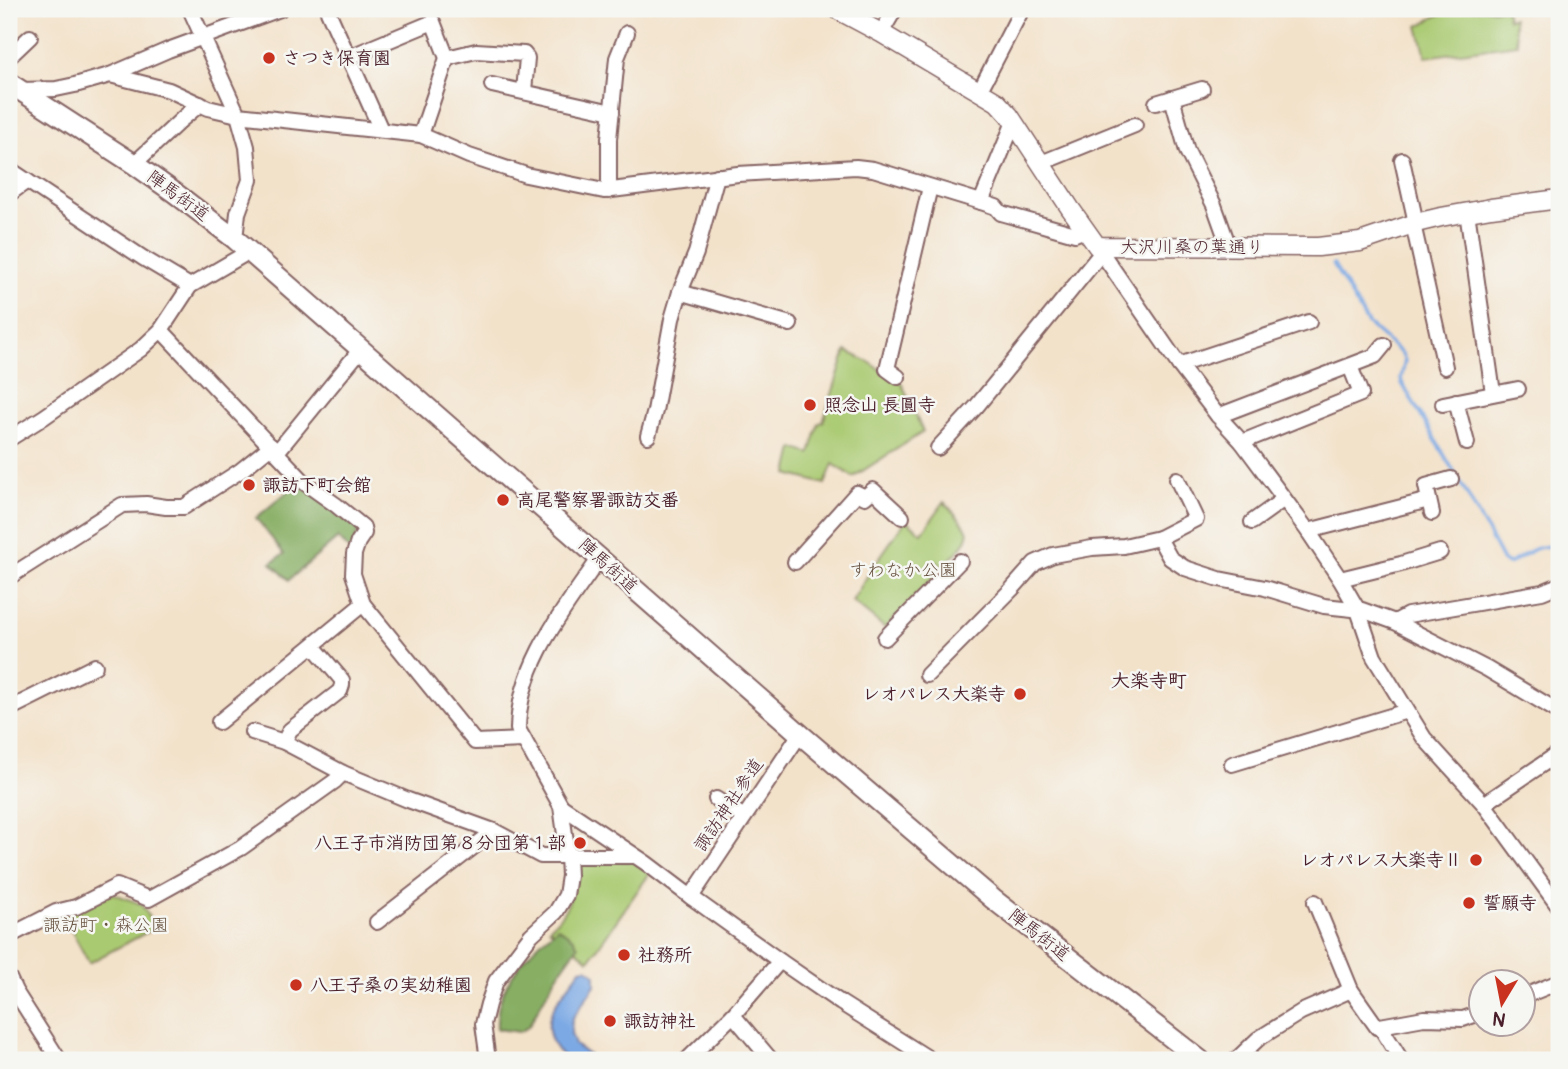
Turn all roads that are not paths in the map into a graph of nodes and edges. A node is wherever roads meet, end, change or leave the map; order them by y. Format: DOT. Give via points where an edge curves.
graph roads {
  1 [pos="190,9"];
  2 [pos="280,9"];
  3 [pos="327,9"];
  4 [pos="835,9"];
  5 [pos="895,9"];
  6 [pos="263,12"];
  7 [pos="1020,13"];
  8 [pos="627,33"];
  9 [pos="881,33"];
  10 [pos="30,37"];
  11 [pos="203,37"];
  12 [pos="9,57"];
  13 [pos="349,57"];
  14 [pos="447,58"];
  15 [pos="110,75"];
  16 [pos="492,85"];
  17 [pos="15,87"];
  18 [pos="1202,89"];
  19 [pos="980,90"];
  20 [pos="524,91"];
  21 [pos="1172,98"];
  22 [pos="1156,103"];
  23 [pos="200,104"];
  24 [pos="612,112"];
  25 [pos="238,115"];
  26 [pos="1014,122"];
  27 [pos="1135,125"];
  28 [pos="381,130"];
  29 [pos="421,135"];
  30 [pos="1402,160"];
  31 [pos="1041,163"];
  32 [pos="134,164"];
  33 [pos="9,169"];
  34 [pos="717,176"];
  35 [pos="27,181"];
  36 [pos="930,187"];
  37 [pos="609,191"];
  38 [pos="9,194"];
  39 [pos="1559,199"];
  40 [pos="981,202"];
  41 [pos="1467,212"];
  42 [pos="1415,223"];
  43 [pos="1085,230"];
  44 [pos="242,245"];
  45 [pos="1229,247"];
  46 [pos="1100,249"];
  47 [pos="190,286"];
  48 [pos="680,292"];
  49 [pos="1310,321"];
  50 [pos="790,324"];
  51 [pos="161,330"];
  52 [pos="1384,345"];
  53 [pos="361,349"];
  54 [pos="1179,365"];
  55 [pos="1350,366"];
  56 [pos="1445,367"];
  57 [pos="898,377"];
  58 [pos="1518,389"];
  59 [pos="1493,393"];
  60 [pos="1218,416"];
  61 [pos="649,436"];
  62 [pos="9,439"];
  63 [pos="1242,442"];
  64 [pos="1467,443"];
  65 [pos="274,449"];
  66 [pos="938,449"];
  67 [pos="1177,479"];
  68 [pos="1451,480"];
  69 [pos="1284,499"];
  70 [pos="902,517"];
  71 [pos="1252,522"];
  72 [pos="1308,531"];
  73 [pos="1159,538"];
  74 [pos="1440,552"];
  75 [pos="599,559"];
  76 [pos="960,561"];
  77 [pos="795,562"];
  78 [pos="9,577"];
  79 [pos="1340,579"];
  80 [pos="1559,585"];
  81 [pos="363,604"];
  82 [pos="1358,610"];
  83 [pos="1395,622"];
  84 [pos="885,638"];
  85 [pos="313,646"];
  86 [pos="95,666"];
  87 [pos="927,676"];
  88 [pos="9,709"];
  89 [pos="1407,711"];
  90 [pos="1559,712"];
  91 [pos="219,722"];
  92 [pos="252,732"];
  93 [pos="800,734"];
  94 [pos="524,740"];
  95 [pos="284,742"];
  96 [pos="1559,753"];
  97 [pos="1232,764"];
  98 [pos="343,773"];
  99 [pos="716,799"];
  100 [pos="1484,804"];
  101 [pos="561,806"];
  102 [pos="744,817"];
  103 [pos="494,831"];
  104 [pos="568,856"];
  105 [pos="636,856"];
  106 [pos="691,897"];
  107 [pos="1315,902"];
  108 [pos="1559,907"];
  109 [pos="377,922"];
  110 [pos="9,936"];
  111 [pos="780,961"];
  112 [pos="9,978"];
  113 [pos="1559,982"];
  114 [pos="1351,990"];
  115 [pos="1536,991"];
  116 [pos="733,1015"];
  117 [pos="1466,1018"];
  118 [pos="1380,1026"];
  119 [pos="59,1060"];
  120 [pos="488,1060"];
  121 [pos="687,1060"];
  122 [pos="771,1060"];
  123 [pos="931,1060"];
  124 [pos="1200,1060"];
  125 [pos="1236,1060"];
  126 [pos="1401,1060"];
  1 -- 11 [label="street"];
  2 -- 6 [label="street"];
  3 -- 13 [label="street"];
  4 -- 9 [label="street, 大沢川桑の葉通り"];
  5 -- 9 [label="street"];
  6 -- 11 [label="street"];
  7 -- 19 [label="street"];
  8 -- 24 [label="street" via="617,58"];
  9 -- 19 [label="street, 大沢川桑の葉通り"];
  10 -- 12 [label="street"];
  11 -- 15 [label="street"];
  11 -- 25 [label="street"];
  13 -- 14 [label="street" via="433,22"];
  13 -- 28 [label="street"];
  14 -- 20 [label="street" via="476,51 524,54"];
  14 -- 29 [label="street"];
  15 -- 17 [label="street" via="66,87"];
  15 -- 23 [label="street" via="169,90"];
  16 -- 20 [label="street"];
  17 -- 32 [label="main road, 陣馬街道"];
  18 -- 21 [label="street"];
  19 -- 26 [label="street, 大沢川桑の葉通り"];
  20 -- 24 [label="street"];
  21 -- 22 [label="street"];
  21 -- 45 [label="street" via="1187,151"];
  23 -- 25 [label="street"];
  23 -- 32 [label="street"];
  24 -- 37 [label="street"];
  25 -- 28 [label="street"];
  25 -- 44 [label="street" via="250,180 238,214"];
  26 -- 31 [label="street, 大沢川桑の葉通り"];
  26 -- 40 [label="street"];
  27 -- 31 [label="street"];
  28 -- 29 [label="street"];
  29 -- 37 [label="street" via="526,175"];
  30 -- 42 [label="street"];
  31 -- 43 [label="street, 大沢川桑の葉通り"];
  32 -- 44 [label="main road, 陣馬街道"];
  33 -- 35 [label="street"];
  34 -- 36 [label="street" via="856,167"];
  34 -- 37 [label="street"];
  34 -- 48 [label="street"];
  35 -- 38 [label="street"];
  35 -- 47 [label="street"];
  36 -- 40 [label="street"];
  36 -- 57 [label="street" via="887,369"];
  39 -- 41 [label="street, 大沢川桑の葉通り"];
  40 -- 43 [label="street" via="1001,213 1075,234"];
  41 -- 42 [label="street, 大沢川桑の葉通り"];
  41 -- 59 [label="street"];
  42 -- 45 [label="street, 大沢川桑の葉通り" via="1346,244"];
  42 -- 56 [label="street" via="1435,294"];
  43 -- 46 [label="street, 大沢川桑の葉通り"];
  44 -- 47 [label="street"];
  44 -- 53 [label="main road, 陣馬街道"];
  45 -- 46 [label="street, 大沢川桑の葉通り"];
  46 -- 54 [label="street"];
  46 -- 66 [label="street"];
  47 -- 51 [label="street"];
  48 -- 50 [label="street"];
  48 -- 61 [label="street"];
  49 -- 54 [label="street"];
  51 -- 62 [label="street" via="141,349"];
  51 -- 65 [label="street"];
  52 -- 55 [label="street" via="1375,356"];
  53 -- 65 [label="street"];
  53 -- 75 [label="main road, 陣馬街道"];
  54 -- 60 [label="street"];
  55 -- 60 [label="street"];
  55 -- 63 [label="street" via="1361,394"];
  58 -- 59 [label="street"];
  59 -- 64 [label="street" via="1449,402"];
  60 -- 63 [label="street"];
  63 -- 69 [label="street"];
  65 -- 78 [label="street" via="184,507 122,505"];
  65 -- 81 [label="street" via="305,483 363,527 353,574"];
  67 -- 73 [label="street" via="1196,519"];
  68 -- 72 [label="street" via="1426,486 1430,507"];
  69 -- 71 [label="street"];
  69 -- 72 [label="street"];
  70 -- 77 [label="street" via="873,490 864,497 857,493"];
  72 -- 79 [label="street"];
  73 -- 82 [label="street" via="1170,558 1185,568 1324,606"];
  73 -- 87 [label="street" via="1053,555 1035,563"];
  74 -- 79 [label="street"];
  75 -- 93 [label="main road, 陣馬街道"];
  75 -- 94 [label="street" via="537,656 518,715"];
  76 -- 84 [label="street"];
  79 -- 82 [label="street"];
  80 -- 83 [label="street" via="1542,592 1408,615"];
  81 -- 85 [label="street"];
  81 -- 94 [label="street" via="475,742"];
  82 -- 83 [label="street"];
  82 -- 89 [label="street" via="1374,657"];
  83 -- 90 [label="street"];
  85 -- 91 [label="street"];
  85 -- 95 [label="street" via="342,685 290,730"];
  86 -- 88 [label="street"];
  89 -- 97 [label="street"];
  89 -- 100 [label="street"];
  92 -- 95 [label="street"];
  93 -- 102 [label="street, 諏訪神社参道"];
  93 -- 124 [label="main road, 陣馬街道" via="993,899"];
  94 -- 101 [label="street"];
  95 -- 98 [label="street"];
  96 -- 100 [label="street"];
  98 -- 103 [label="street"];
  98 -- 110 [label="street" via="241,848 149,899 117,886"];
  99 -- 102 [label="street"];
  100 -- 108 [label="street"];
  101 -- 104 [label="street"];
  101 -- 105 [label="street"];
  102 -- 106 [label="street, 諏訪神社参道"];
  103 -- 104 [label="street" via="541,856"];
  103 -- 109 [label="street"];
  104 -- 105 [label="street"];
  104 -- 120 [label="street" via="566,895 496,981 484,1024"];
  105 -- 106 [label="street"];
  106 -- 111 [label="street"];
  107 -- 114 [label="street"];
  111 -- 116 [label="street"];
  111 -- 123 [label="street"];
  112 -- 119 [label="street"];
  113 -- 115 [label="street"];
  114 -- 118 [label="street"];
  114 -- 125 [label="street" via="1301,1012 1258,1039"];
  116 -- 121 [label="street"];
  116 -- 122 [label="street"];
  117 -- 118 [label="street" via="1424,1018"];
  118 -- 126 [label="street"];
}
